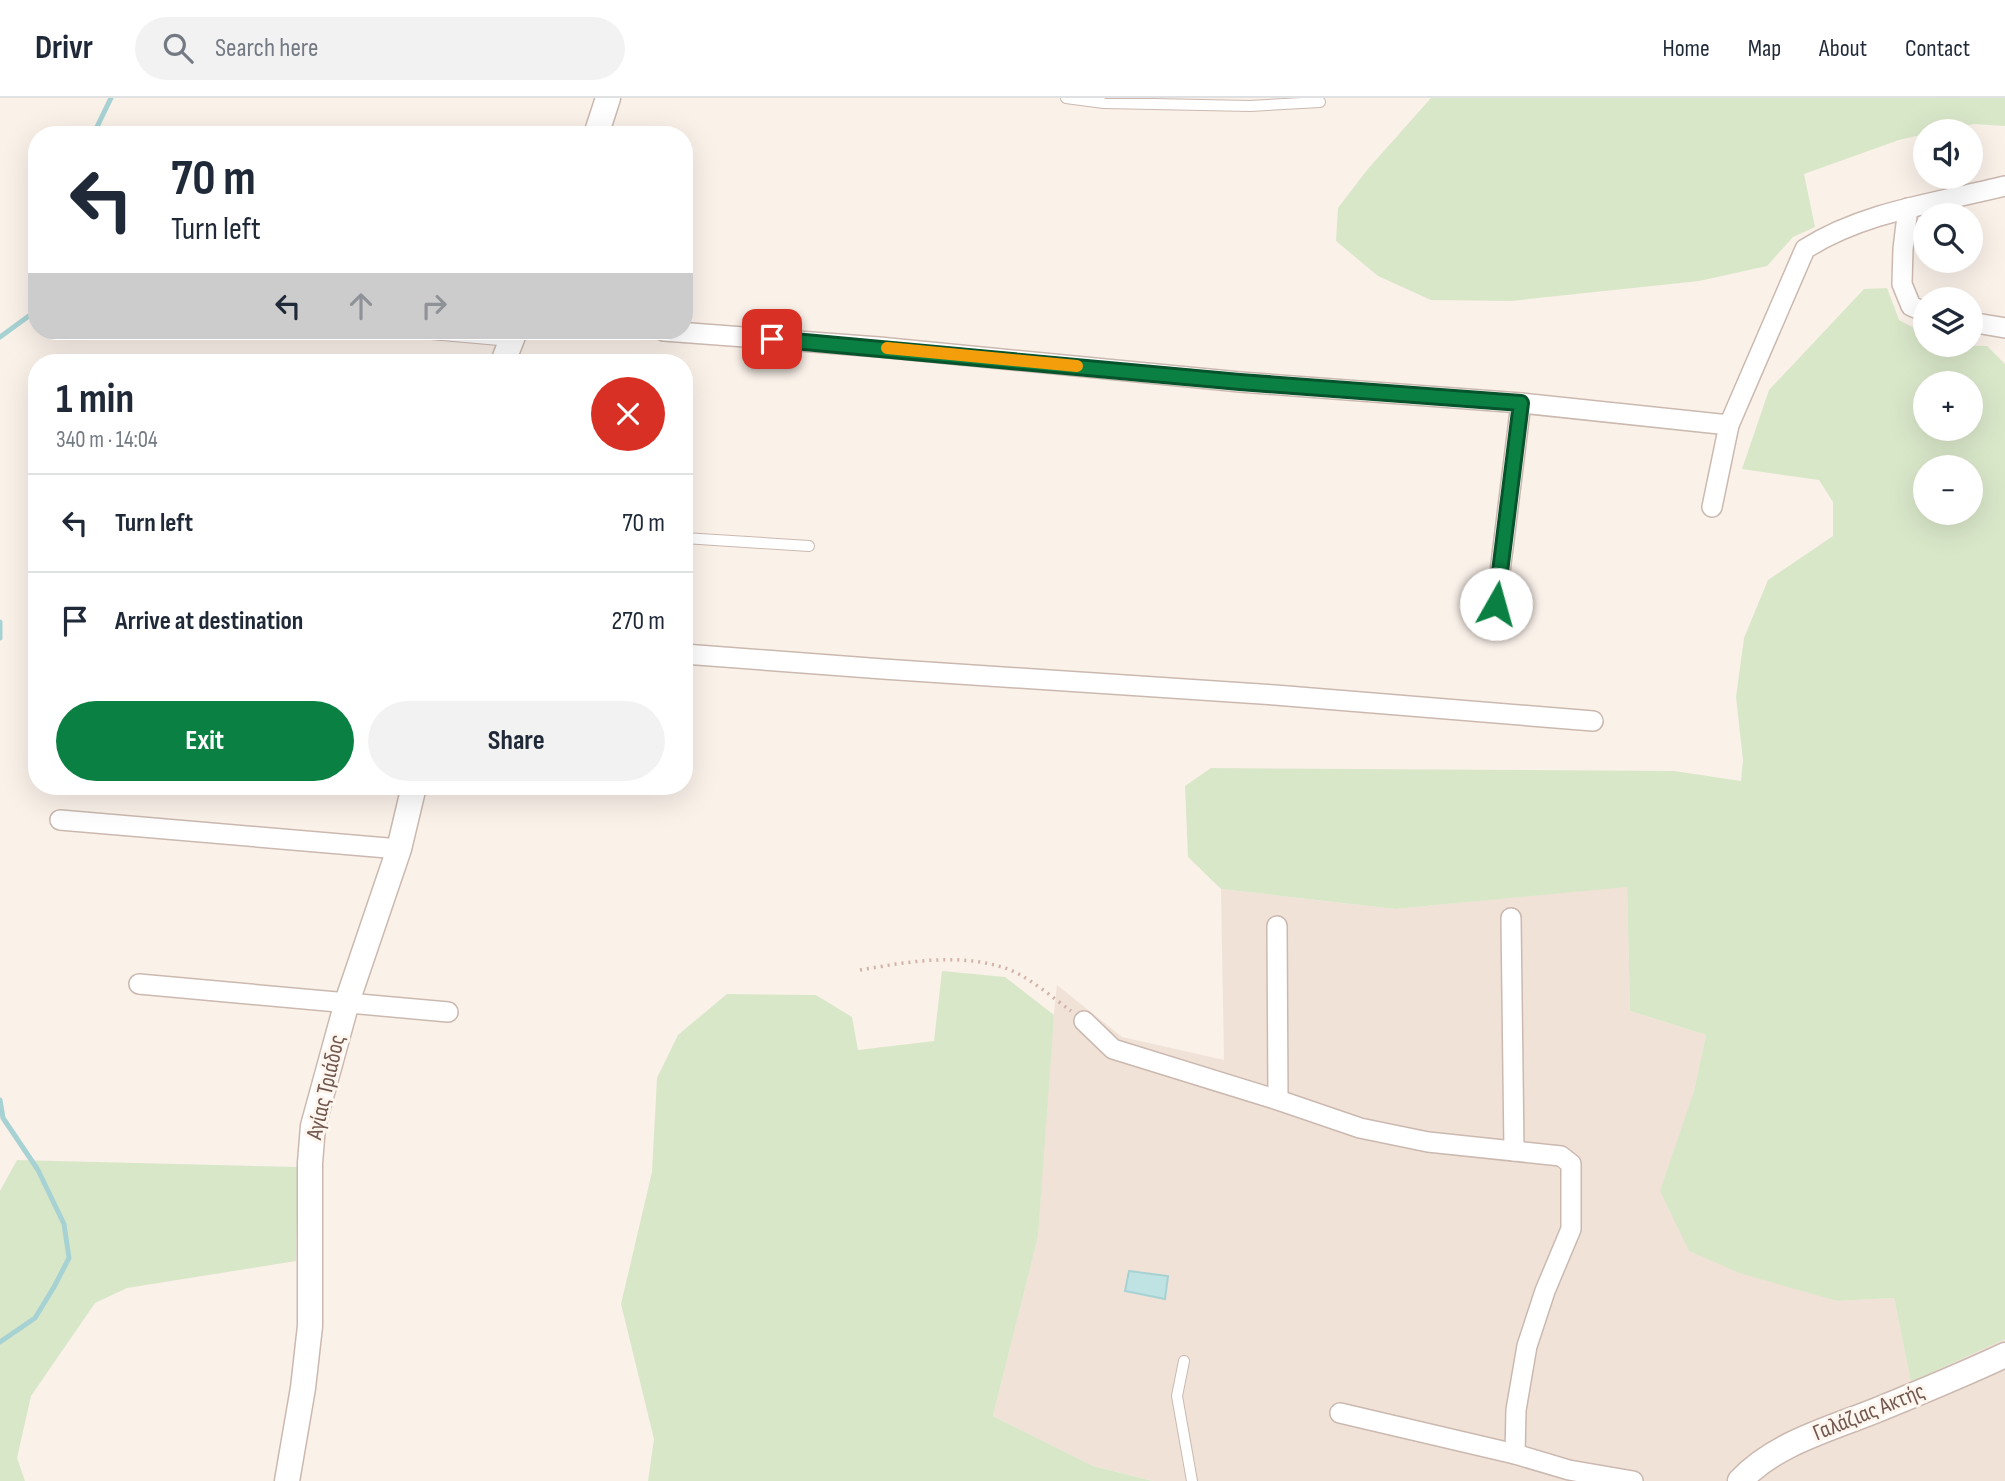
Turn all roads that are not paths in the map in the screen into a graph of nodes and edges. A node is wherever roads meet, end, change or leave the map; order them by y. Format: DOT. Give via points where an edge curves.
graph roads {
  1 [pos="608,98"];
  2 [pos="1066,98"];
  3 [pos="1320,102"];
  4 [pos="599,126"];
  5 [pos="2005,186"];
  6 [pos="1909,208"];
  7 [pos="1913,307"];
  8 [pos="1983,324"];
  9 [pos="2005,328"];
  10 [pos="693,333"];
  11 [pos="470,340"];
  12 [pos="510,345"];
  13 [pos="1521,403"];
  14 [pos="1729,425"];
  15 [pos="1712,507"];
  16 [pos="693,539"];
  17 [pos="809,546"];
  18 [pos="1496,604"];
  19 [pos="693,655"];
  20 [pos="1593,722"];
  21 [pos="412,795"];
  22 [pos="60,820"];
  23 [pos="399,849"];
  24 [pos="1511,918"];
  25 [pos="1277,926"];
  26 [pos="139,984"];
  27 [pos="347,1002"];
  28 [pos="448,1012"];
  29 [pos="1084,1021"];
  30 [pos="1278,1100"];
  31 [pos="1514,1151"];
  32 [pos="2005,1355"];
  33 [pos="1184,1361"];
  34 [pos="1340,1413"];
  35 [pos="1515,1454"];
  36 [pos="287,1481"];
  37 [pos="1192,1481"];
  38 [pos="1633,1481"];
  39 [pos="1740,1481"];
  1 -- 4 [label="street"];
  2 -- 3 [label="lane" via="1237,106"];
  5 -- 6 [label="street"];
  6 -- 7 [label="street" via="1902,284"];
  6 -- 14 [label="street" via="1827,235 1805,249"];
  8 -- 9 [label="street"];
  10 -- 13 [label="street"];
  11 -- 12 [label="lane"];
  13 -- 14 [label="street"];
  13 -- 18 [label="street"];
  14 -- 15 [label="street"];
  16 -- 17 [label="lane"];
  19 -- 20 [label="street"];
  21 -- 23 [label="street, Αγίας Τριάδος"];
  22 -- 23 [label="street"];
  23 -- 27 [label="street, Αγίας Τριάδος"];
  24 -- 31 [label="street"];
  25 -- 30 [label="street"];
  26 -- 27 [label="street"];
  27 -- 28 [label="street"];
  27 -- 36 [label="street, Αγίας Τριάδος" via="313,1126 310,1326"];
  29 -- 30 [label="street" via="1113,1049"];
  30 -- 31 [label="street" via="1360,1128 1428,1142"];
  31 -- 35 [label="street" via="1561,1156 1571,1164 1571,1229 1527,1346 1516,1410"];
  32 -- 39 [label="street, Γαλάζιας Ακτής" via="1790,1444"];
  33 -- 37 [label="lane" via="1177,1396"];
  34 -- 35 [label="street"];
  35 -- 38 [label="street" via="1569,1470"];
}
